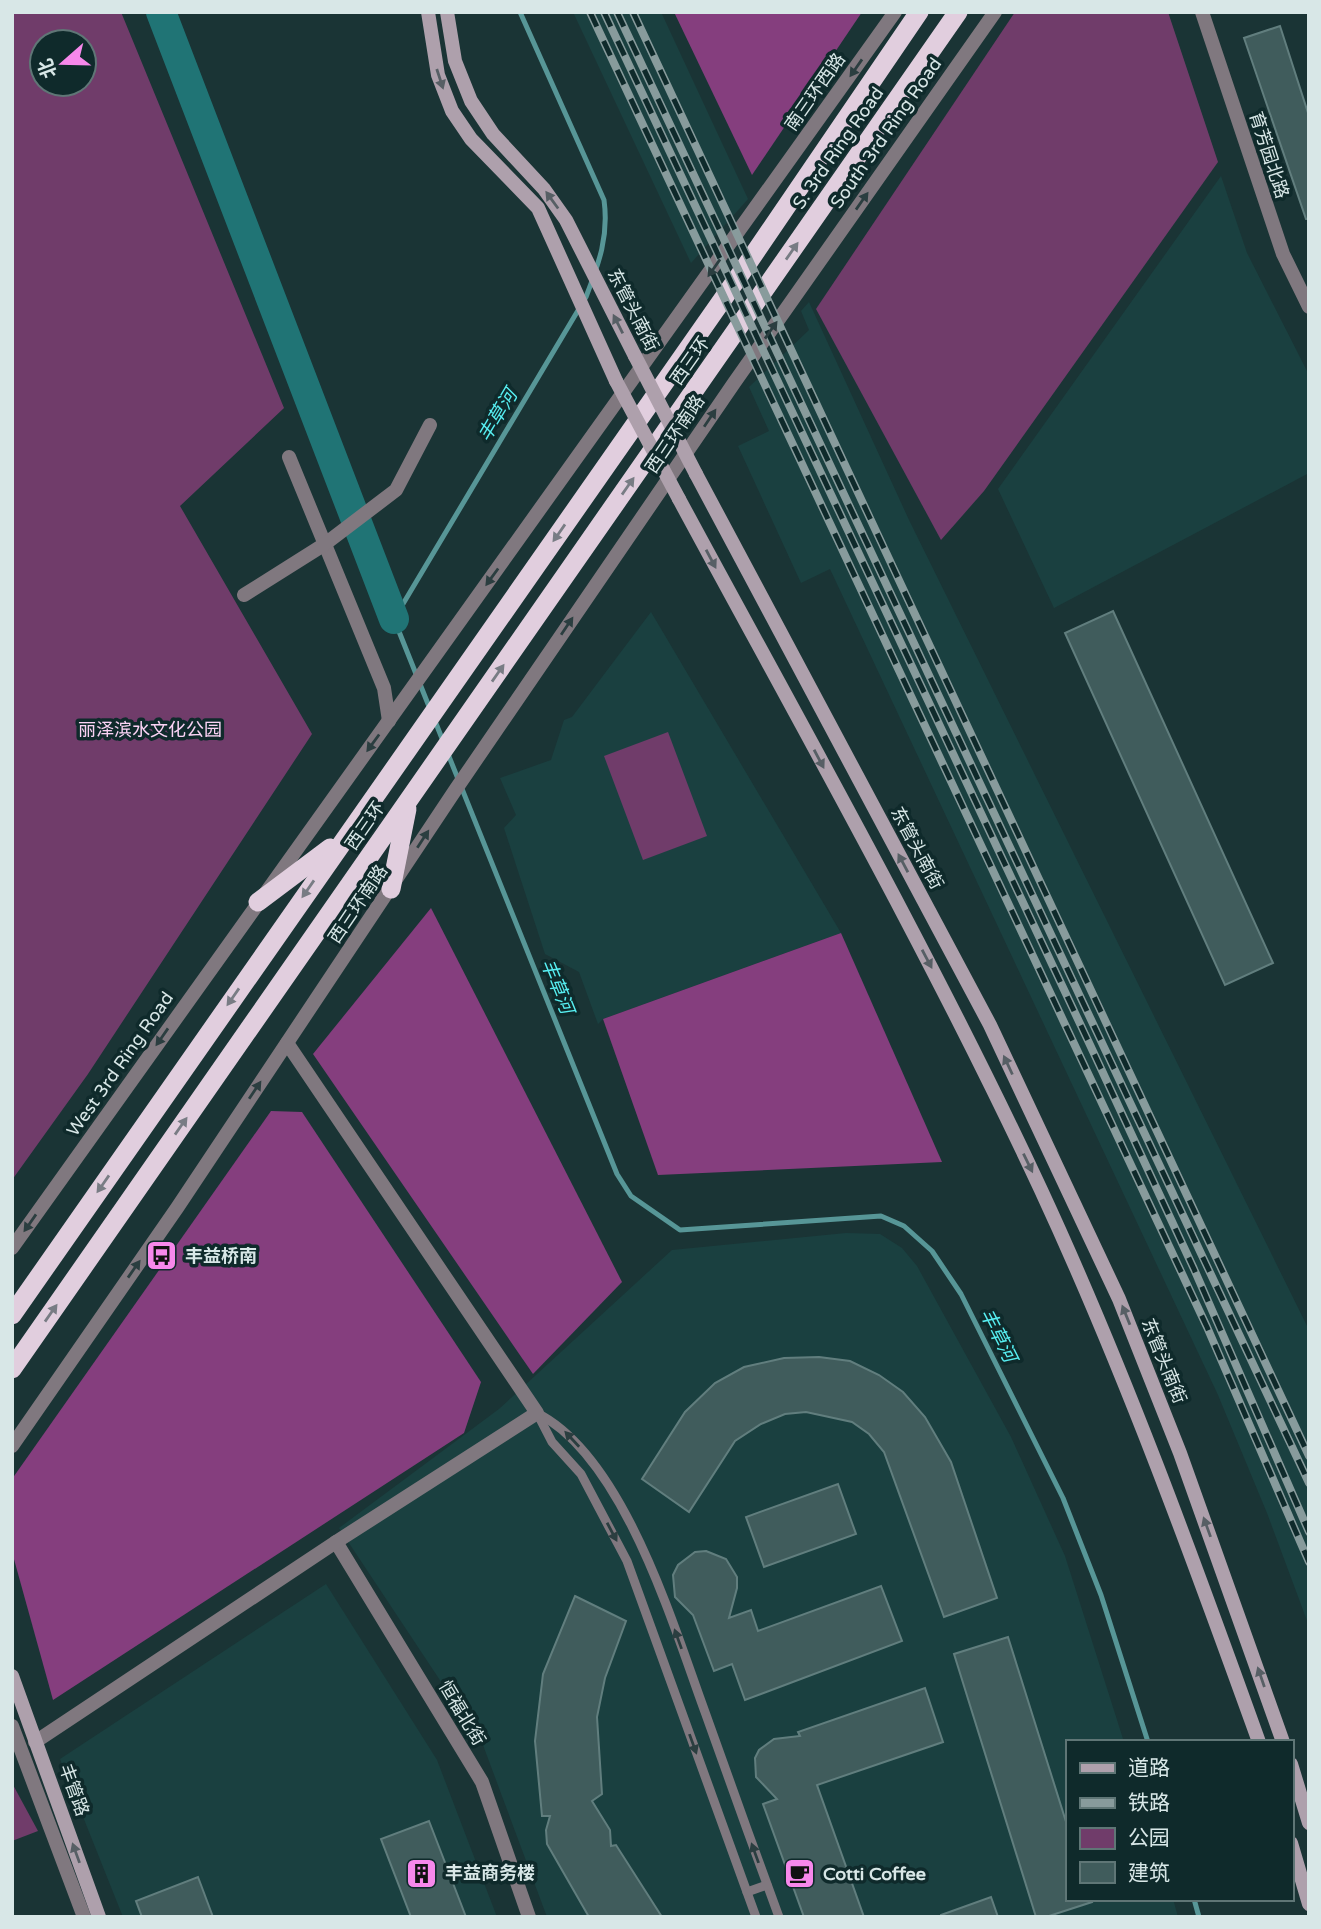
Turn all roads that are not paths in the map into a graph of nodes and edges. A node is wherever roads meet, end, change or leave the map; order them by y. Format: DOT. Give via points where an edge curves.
graph roads {
  1 [pos="428,12"];
  2 [pos="447,12"];
  3 [pos="894,12"];
  4 [pos="919,12"];
  5 [pos="958,12"];
  6 [pos="995,12"];
  7 [pos="1203,12"];
  8 [pos="739,276"];
  9 [pos="753,307"];
  10 [pos="1309,307"];
  11 [pos="734,383"];
  12 [pos="430,425"];
  13 [pos="289,457"];
  14 [pos="325,544"];
  15 [pos="244,595"];
  16 [pos="389,721"];
  17 [pos="408,801"];
  18 [pos="345,836"];
  19 [pos="391,889"];
  20 [pos="258,902"];
  21 [pos="287,1043"];
  22 [pos="12,1248"];
  23 [pos="12,1315"];
  24 [pos="12,1369"];
  25 [pos="537,1413"];
  26 [pos="12,1446"];
  27 [pos="336,1542"];
  28 [pos="12,1676"];
  29 [pos="12,1726"];
  30 [pos="1258,1740"];
  31 [pos="1282,1740"];
  32 [pos="36,1742"];
  33 [pos="1293,1771"];
  34 [pos="1309,1823"];
  35 [pos="1293,1850"];
  36 [pos="767,1885"];
  37 [pos="747,1892"];
  38 [pos="1309,1904"];
  39 [pos="84,1917"];
  40 [pos="99,1917"];
  41 [pos="529,1917"];
  42 [pos="756,1917"];
  43 [pos="779,1917"];
  1 -- 30 [label="main road, one-way, bridge" via="438,75 452,111 471,139 538,208 616,381 951,1003 1042,1192 1129,1397"];
  31 -- 2 [label="main road, 东管头南街, one-way, bridge" via="1181,1453 1119,1299 990,1025 566,220 471,102 455,61"];
  3 -- 16 [label="street, 南三环西路, one-way"];
  4 -- 8 [label="highway, S. 3rd Ring Road"];
  9 -- 5 [label="highway, S. 3rd Ring Road, one-way"];
  11 -- 6 [label="street, South 3rd Ring Road, one-way"];
  7 -- 10 [label="street, 育芳园北路" via="1283,254"];
  8 -- 18 [label="highway, 西三环, one-way"];
  17 -- 9 [label="highway, 西三环, one-way"];
  19 -- 11 [label="street, 西三环南路, one-way"];
  12 -- 14 [label="street" via="396,490"];
  13 -- 14 [label="street"];
  14 -- 15 [label="street"];
  14 -- 16 [label="street" via="384,688"];
  16 -- 20 [label="street, one-way"];
  17 -- 19 [label="highway"];
  24 -- 17 [label="highway, 西三环, one-way"];
  18 -- 20 [label="highway"];
  18 -- 23 [label="highway, 西三环, one-way"];
  19 -- 21 [label="street, 西三环南路"];
  20 -- 22 [label="street, West 3rd Ring Road, one-way"];
  21 -- 25 [label="street"];
  26 -- 21 [label="street, 西三环南路, one-way"];
  25 -- 27 [label="street"];
  36 -- 25 [label="lane, one-way" via="646,1551 591,1459 556,1422"];
  25 -- 37 [label="lane, one-way" via="552,1442 581,1474 627,1561"];
  27 -- 32 [label="street"];
  27 -- 41 [label="street, 恒福北街" via="482,1782"];
  28 -- 32 [label="main road, 丰管路"];
  29 -- 39 [label="street, 丰管路"];
  40 -- 32 [label="main road, 丰管路, one-way"];
  33 -- 34 [label="main road"];
  35 -- 38 [label="main road"];
  36 -- 37 [label="lane"];
  36 -- 43 [label="lane"];
  37 -- 42 [label="lane"];
}
